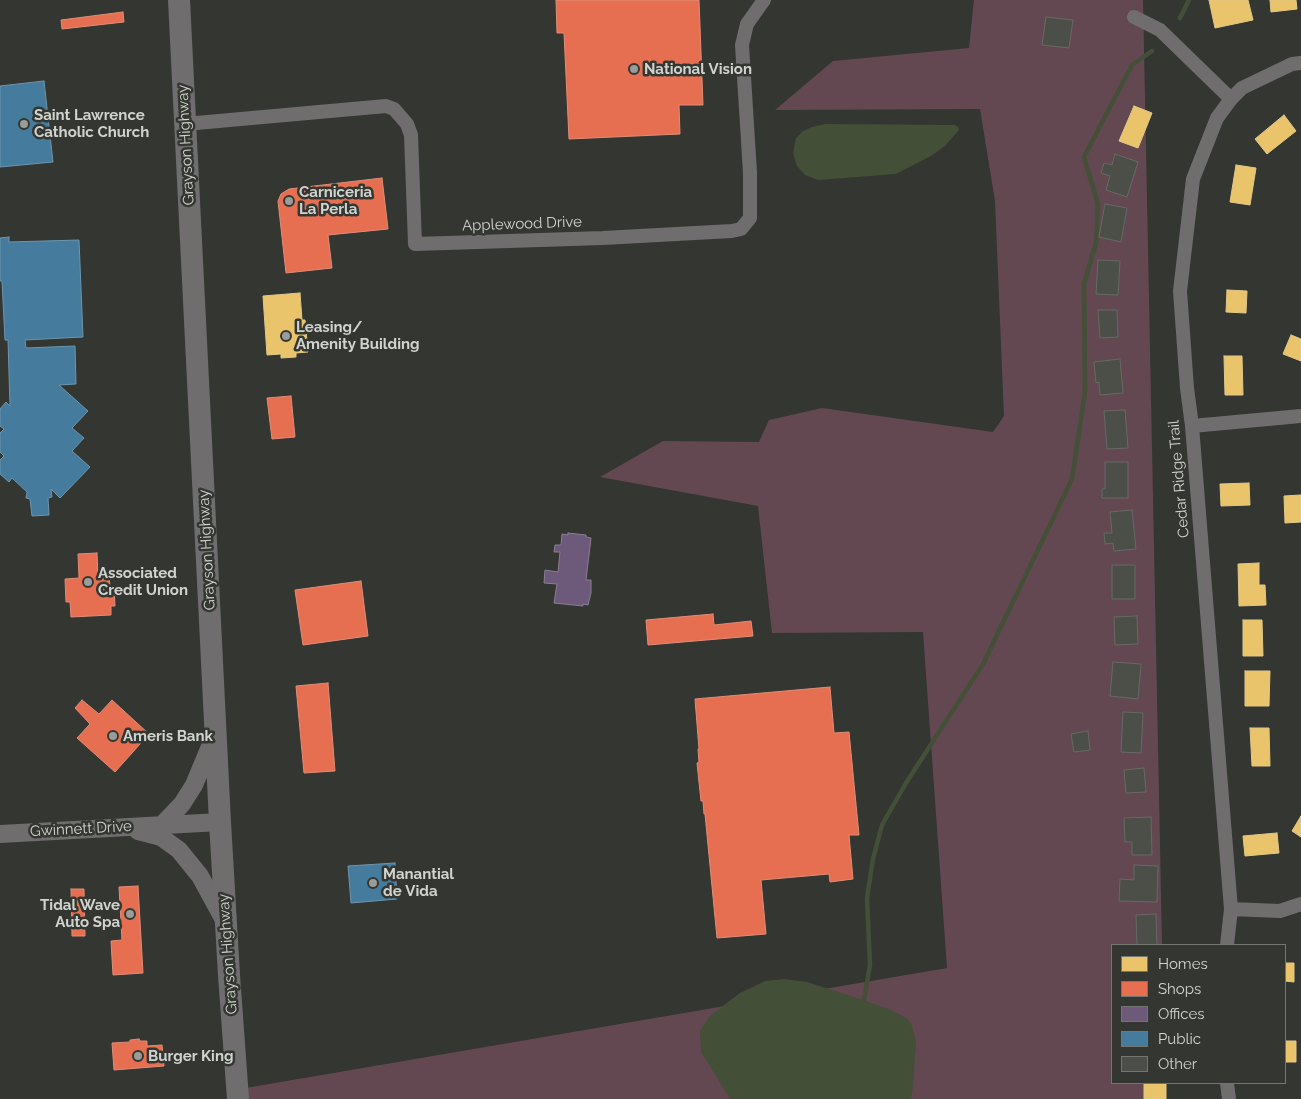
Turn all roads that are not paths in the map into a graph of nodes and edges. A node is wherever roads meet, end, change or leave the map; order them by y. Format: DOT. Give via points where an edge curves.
graph roads {
  1 [pos="179,0"];
  2 [pos="764,0"];
  3 [pos="1134,17"];
  4 [pos="1301,63"];
  5 [pos="1231,99"];
  6 [pos="185,124"];
  7 [pos="1301,416"];
  8 [pos="1192,426"];
  9 [pos="216,732"];
  10 [pos="220,822"];
  11 [pos="163,824"];
  12 [pos="118,827"];
  13 [pos="0,834"];
  14 [pos="1301,904"];
  15 [pos="1231,909"];
  16 [pos="225,922"];
  17 [pos="1227,944"];
  18 [pos="1227,1084"];
  19 [pos="238,1099"];
  20 [pos="1229,1099"];
  1 -- 6 [label="main road, Grayson Highway"];
  2 -- 6 [label="street, Applewood Drive" via="747,24 742,45 750,218 741,229 732,231 415,244 412,136 394,108 386,106"];
  3 -- 5 [label="street" via="1160,30"];
  4 -- 5 [label="street, Cedar Ridge Trail" via="1292,64 1242,88"];
  5 -- 8 [label="street, Cedar Ridge Trail" via="1217,118 1194,179 1180,291"];
  6 -- 9 [label="main road, Grayson Highway"];
  7 -- 8 [label="street"];
  8 -- 15 [label="street, Cedar Ridge Trail"];
  9 -- 10 [label="main road, Grayson Highway"];
  9 -- 11 [label="street" via="194,785"];
  10 -- 11 [label="street, Gwinnett Drive"];
  10 -- 16 [label="main road, Grayson Highway"];
  11 -- 12 [label="street, Gwinnett Drive"];
  12 -- 13 [label="street, Gwinnett Drive"];
  12 -- 16 [label="street" via="161,836 179,850 200,876"];
  14 -- 15 [label="street" via="1280,911"];
  15 -- 17 [label="street, Cedar Ridge Trail"];
  16 -- 19 [label="main road, Grayson Highway"];
  18 -- 20 [label="street"];
}
